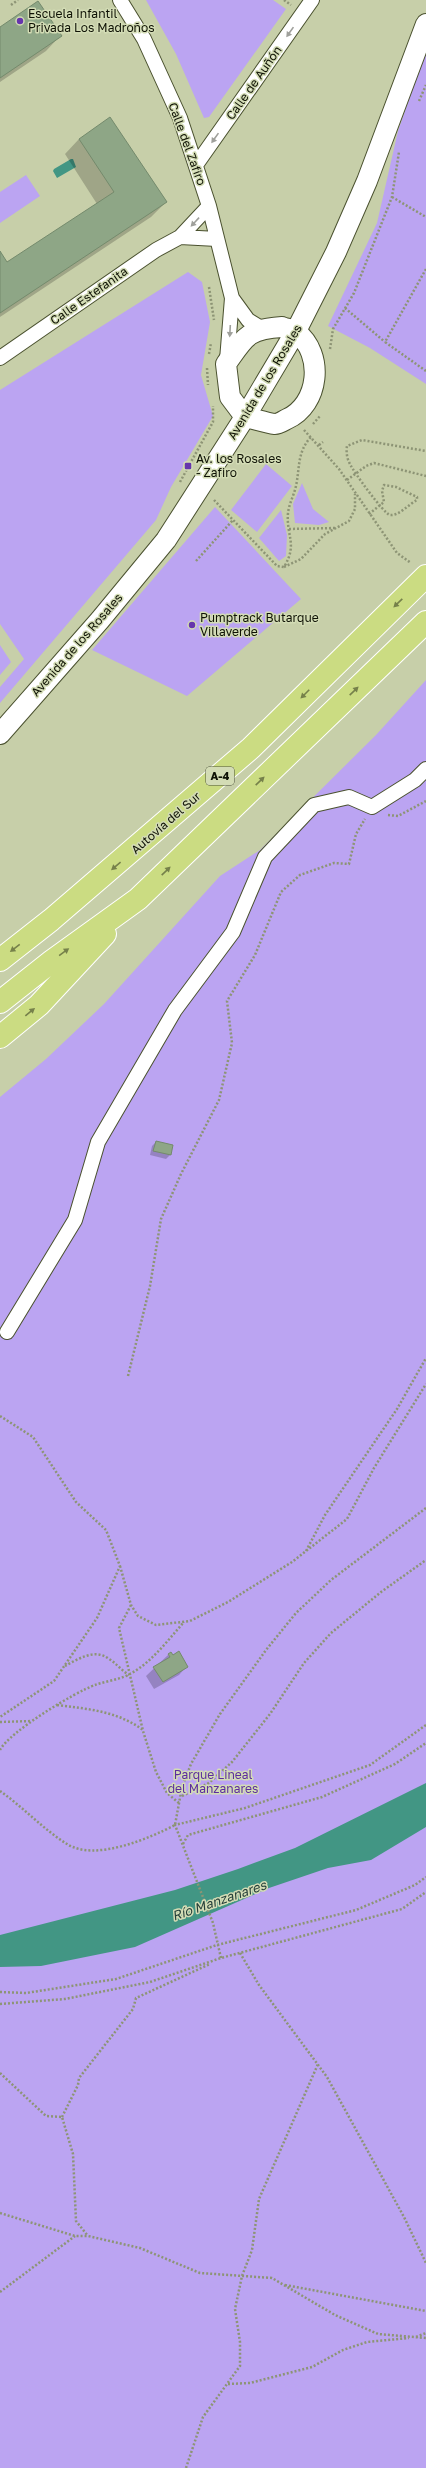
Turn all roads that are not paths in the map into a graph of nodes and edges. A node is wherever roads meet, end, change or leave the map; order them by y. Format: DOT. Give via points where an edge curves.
graph roads {
  1 [pos="120,0"];
  2 [pos="312,0"];
  3 [pos="426,24"];
  4 [pos="196,165"];
  5 [pos="209,206"];
  6 [pos="180,237"];
  7 [pos="217,239"];
  8 [pos="232,298"];
  9 [pos="261,328"];
  10 [pos="296,331"];
  11 [pos="0,358"];
  12 [pos="214,363"];
  13 [pos="245,418"];
  14 [pos="419,569"];
  15 [pos="426,622"];
  16 [pos="0,734"];
  17 [pos="426,769"];
  18 [pos="138,898"];
  19 [pos="0,960"];
  20 [pos="0,1002"];
  21 [pos="0,1037"];
  22 [pos="7,1332"];
  1 -- 4 [label="street, Calle del Zafiro" via="147,46 180,118"];
  2 -- 4 [label="street, Calle de Auñón, one-way"];
  3 -- 10 [label="street, Avenida de los Rosales" via="367,182 324,278"];
  4 -- 5 [label="street, Calle del Zafiro"];
  5 -- 6 [label="street, Calle Estefanita, one-way"];
  5 -- 7 [label="street, Calle del Zafiro"];
  6 -- 7 [label="street"];
  6 -- 11 [label="street, Calle Estefanita" via="156,250"];
  7 -- 8 [label="street, Calle del Zafiro"];
  8 -- 9 [label="street, Calle del Zafiro" via="248,320"];
  8 -- 12 [label="street, Calle del Zafiro, one-way"];
  9 -- 10 [label="street" via="282,327"];
  9 -- 12 [label="street" via="244,338"];
  10 -- 13 [label="street, Avenida de los Rosales"];
  10 -- 13 [label="street" via="313,358 315,377 300,423 276,424"];
  12 -- 13 [label="street" via="230,397"];
  13 -- 16 [label="street, Avenida de los Rosales" via="166,540"];
  14 -- 19 [label="highway, Autovía del Sur / A-4, one-way" via="245,753 51,920"];
  18 -- 15 [label="highway, A-4, one-way"];
  17 -- 22 [label="street" via="415,780 372,807 349,797 314,805 265,857 233,932 175,1010 98,1142 75,1220"];
  20 -- 18 [label="highway, A-4, one-way"];
  21 -- 18 [label="highway, one-way" via="39,1005"];
}
